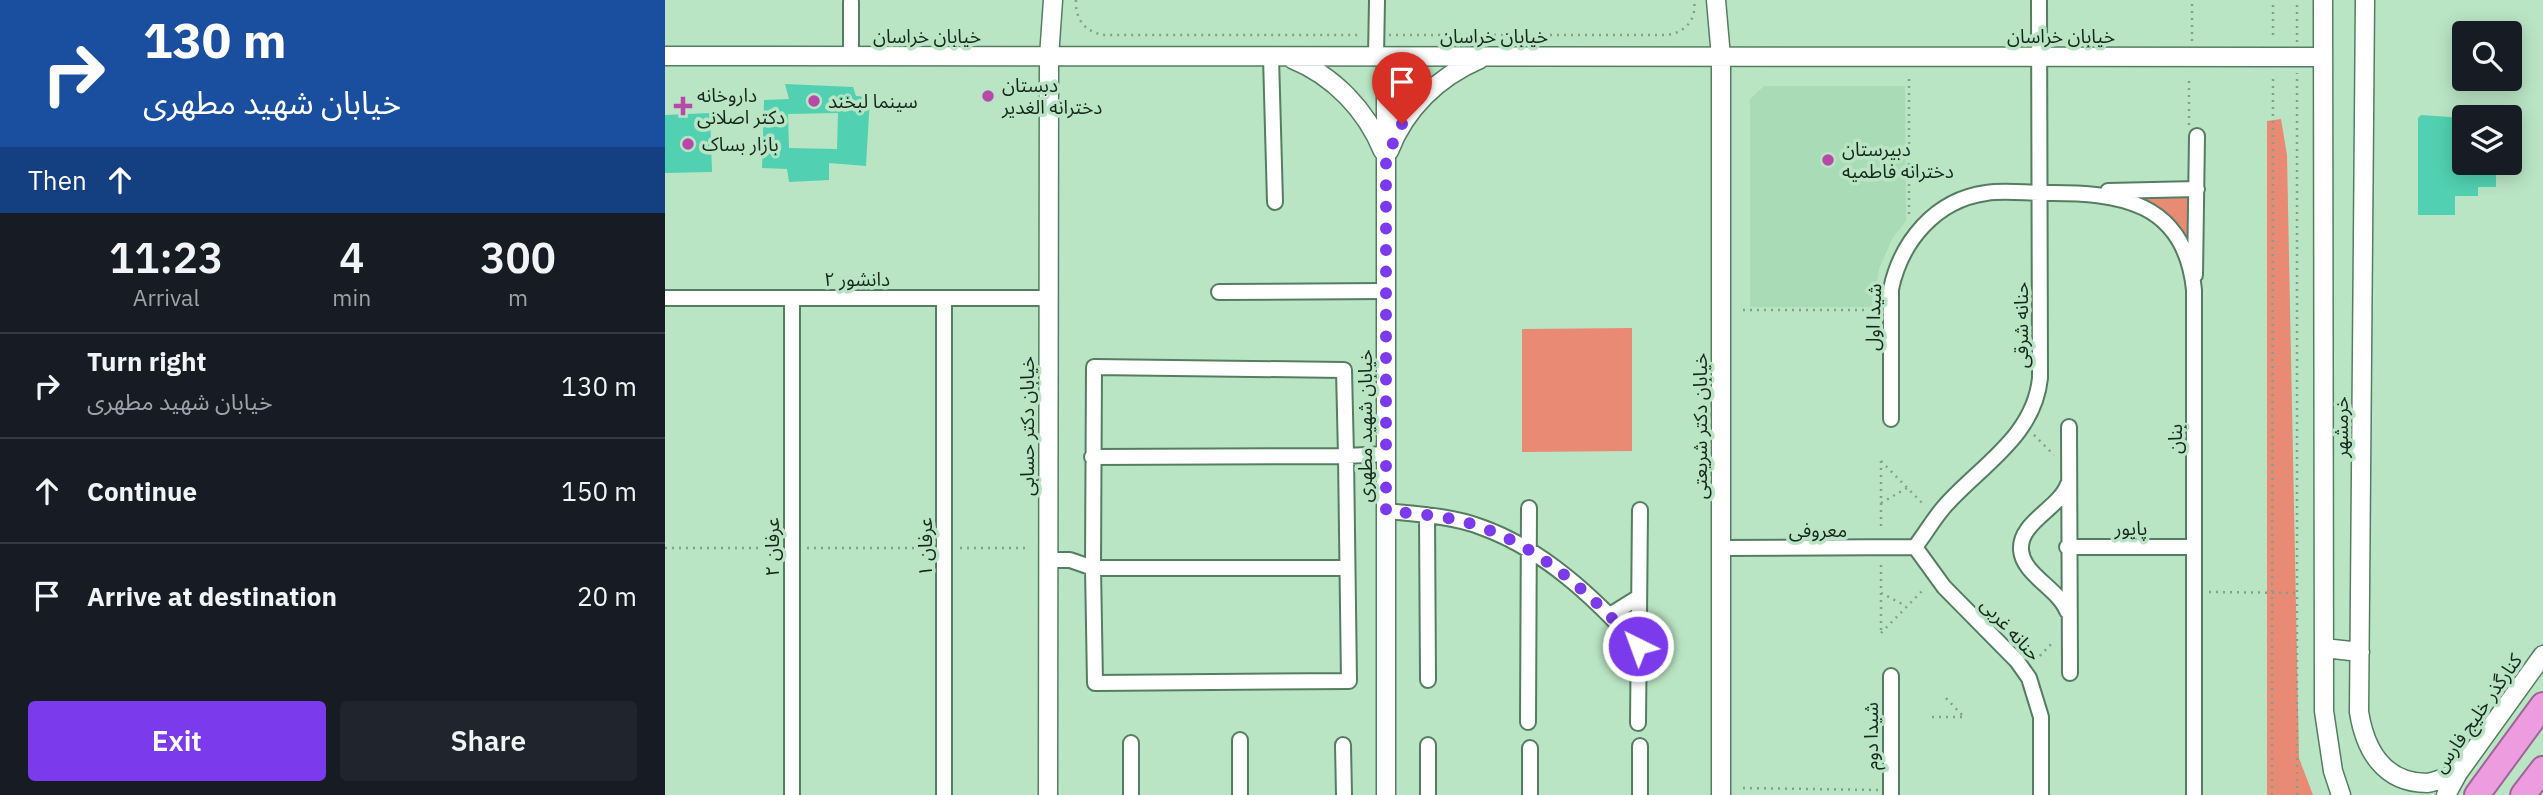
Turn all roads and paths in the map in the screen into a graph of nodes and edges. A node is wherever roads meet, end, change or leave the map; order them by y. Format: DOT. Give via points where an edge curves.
graph roads {
  1 [pos="1053,0"];
  2 [pos="1076,0"];
  3 [pos="1377,0"];
  4 [pos="1694,0"];
  5 [pos="1716,0"];
  6 [pos="2039,0"];
  7 [pos="2273,0"];
  8 [pos="2297,0"];
  9 [pos="2323,0"];
  10 [pos="2365,0"];
  11 [pos="851,1"];
  12 [pos="1376,35"];
  13 [pos="2273,35"];
  14 [pos="665,56"];
  15 [pos="851,57"];
  16 [pos="1049,57"];
  17 [pos="1278,57"];
  18 [pos="1381,57"];
  19 [pos="1486,57"];
  20 [pos="1721,57"];
  21 [pos="2040,57"];
  22 [pos="2297,57"];
  23 [pos="2323,57"];
  24 [pos="1909,79"];
  25 [pos="2273,79"];
  26 [pos="2197,136"];
  27 [pos="1386,158"];
  28 [pos="2197,189"];
  29 [pos="2041,193"];
  30 [pos="2089,193"];
  31 [pos="1275,202"];
  32 [pos="1909,222"];
  33 [pos="2194,290"];
  34 [pos="1386,291"];
  35 [pos="1219,292"];
  36 [pos="665,298"];
  37 [pos="792,298"];
  38 [pos="944,298"];
  39 [pos="1048,298"];
  40 [pos="1743,310"];
  41 [pos="1878,310"];
  42 [pos="1891,419"];
  43 [pos="2069,427"];
  44 [pos="2034,435"];
  45 [pos="1386,454"];
  46 [pos="1346,456"];
  47 [pos="1092,457"];
  48 [pos="2059,461"];
  49 [pos="2069,481"];
  50 [pos="1907,488"];
  51 [pos="1881,503"];
  52 [pos="2054,505"];
  53 [pos="1926,506"];
  54 [pos="1529,508"];
  55 [pos="1640,510"];
  56 [pos="1386,511"];
  57 [pos="1427,515"];
  58 [pos="2067,520"];
  59 [pos="1881,532"];
  60 [pos="1915,547"];
  61 [pos="2067,547"];
  62 [pos="2194,547"];
  63 [pos="665,548"];
  64 [pos="780,548"];
  65 [pos="804,548"];
  66 [pos="932,548"];
  67 [pos="956,548"];
  68 [pos="1026,548"];
  69 [pos="1721,548"];
  70 [pos="1529,550"];
  71 [pos="1048,560"];
  72 [pos="1881,565"];
  73 [pos="1093,568"];
  74 [pos="1345,568"];
  75 [pos="2067,576"];
  76 [pos="1925,587"];
  77 [pos="2054,592"];
  78 [pos="2206,592"];
  79 [pos="2273,592"];
  80 [pos="1881,593"];
  81 [pos="2297,593"];
  82 [pos="1639,597"];
  83 [pos="1906,606"];
  84 [pos="1610,615"];
  85 [pos="2069,615"];
  86 [pos="2059,637"];
  87 [pos="1638,646"];
  88 [pos="2323,648"];
  89 [pos="2360,652"];
  90 [pos="2543,655"];
  91 [pos="2035,661"];
  92 [pos="2070,673"];
  93 [pos="1891,676"];
  94 [pos="1428,680"];
  95 [pos="1943,695"];
  96 [pos="2543,705"];
  97 [pos="1932,717"];
  98 [pos="1528,722"];
  99 [pos="1637,723"];
  100 [pos="1240,740"];
  101 [pos="1131,743"];
  102 [pos="1343,745"];
  103 [pos="1428,745"];
  104 [pos="1640,746"];
  105 [pos="1530,748"];
  106 [pos="2543,769"];
  107 [pos="2458,773"];
  108 [pos="1743,788"];
  109 [pos="1884,792"];
  110 [pos="792,795"];
  111 [pos="944,795"];
  112 [pos="1048,795"];
  113 [pos="1131,795"];
  114 [pos="1240,795"];
  115 [pos="1344,795"];
  116 [pos="1386,795"];
  117 [pos="1428,795"];
  118 [pos="1530,795"];
  119 [pos="1640,795"];
  120 [pos="1721,795"];
  121 [pos="2041,795"];
  122 [pos="2194,795"];
  123 [pos="2272,795"];
  124 [pos="2297,795"];
  125 [pos="2341,795"];
  126 [pos="2446,795"];
  127 [pos="2477,795"];
  128 [pos="2523,795"];
  1 -- 16 [label="street, خیابان دکتر حسابی"];
  2 -- 12 [label="path" via="1082,24 1104,35"];
  3 -- 12 [label="street"];
  4 -- 12 [label="path" via="1688,25 1666,35"];
  5 -- 20 [label="street, خیابان دکتر شریعتی"];
  6 -- 21 [label="street, حنانه شرقی"];
  7 -- 13 [label="path"];
  8 -- 22 [label="path"];
  9 -- 23 [label="street, خرمشهر"];
  10 -- 89 [label="street, خرمشهر"];
  11 -- 15 [label="street"];
  12 -- 18 [label="street"];
  14 -- 15 [label="street, خیابان خراسان"];
  15 -- 16 [label="street, خیابان خراسان"];
  16 -- 17 [label="street, خیابان خراسان"];
  16 -- 39 [label="street, خیابان دکتر حسابی"];
  17 -- 18 [label="street, خیابان خراسان"];
  17 -- 27 [label="street" via="1325,77 1347,96 1370,125"];
  17 -- 31 [label="street"];
  18 -- 19 [label="street, خیابان خراسان"];
  18 -- 27 [label="street, خیابان شهید مطهری"];
  19 -- 20 [label="street, خیابان خراسان"];
  19 -- 27 [label="street" via="1459,69 1425,96 1402,124"];
  20 -- 21 [label="street, خیابان خراسان"];
  20 -- 69 [label="street, خیابان دکتر شریعتی"];
  21 -- 22 [label="street, خیابان خراسان"];
  21 -- 29 [label="street, حنانه شرقی"];
  22 -- 23 [label="street, خیابان خراسان"];
  22 -- 81 [label="path"];
  23 -- 88 [label="street, خرمشهر"];
  24 -- 32 [label="path"];
  25 -- 79 [label="path"];
  26 -- 28 [label="street"];
  27 -- 34 [label="street, خیابان شهید مطهری"];
  28 -- 30 [label="street"];
  28 -- 33 [label="street"];
  29 -- 30 [label="street, بنان"];
  29 -- 42 [label="street, شیدا اول" via="1987,193 1958,201 1934,215 1906,247 1891,289"];
  29 -- 60 [label="street, حنانه شرقی" via="2041,378 2034,408 2017,435 1944,508"];
  30 -- 33 [label="street, بنان" via="2127,200 2165,223 2189,261"];
  33 -- 62 [label="street, بنان"];
  34 -- 35 [label="street"];
  34 -- 45 [label="street, خیابان شهید مطهری"];
  36 -- 37 [label="street, دانشور ۲"];
  37 -- 38 [label="street, دانشور ۲"];
  37 -- 110 [label="street, عرفان ۲"];
  38 -- 39 [label="street, دانشور ۲"];
  38 -- 111 [label="street, عرفان ۱"];
  39 -- 71 [label="street, خیابان دکتر حسابی"];
  40 -- 41 [label="path"];
  43 -- 49 [label="street"];
  44 -- 48 [label="path"];
  45 -- 46 [label="street"];
  45 -- 56 [label="street, خیابان شهید مطهری"];
  46 -- 47 [label="street"];
  46 -- 47 [label="street" via="1344,370 1094,368"];
  46 -- 74 [label="street"];
  47 -- 73 [label="street"];
  49 -- 52 [label="street"];
  49 -- 58 [label="street"];
  50 -- 51 [label="path"];
  50 -- 51 [label="path" via="1881,461"];
  50 -- 53 [label="path"];
  51 -- 59 [label="path"];
  52 -- 58 [label="street" via="2063,510"];
  52 -- 77 [label="street" via="2027,531 2021,548 2027,565"];
  54 -- 70 [label="street"];
  55 -- 82 [label="street"];
  56 -- 57 [label="street"];
  56 -- 116 [label="street, خیابان شهید مطهری"];
  57 -- 70 [label="street" via="1481,527"];
  57 -- 94 [label="street"];
  58 -- 61 [label="street"];
  60 -- 69 [label="street, معروفی"];
  60 -- 121 [label="street, حنانه غربی" via="1944,587 2017,660 2029,678 2041,717"];
  61 -- 62 [label="street, پایور"];
  61 -- 75 [label="street"];
  62 -- 122 [label="street, بنان"];
  63 -- 64 [label="path"];
  65 -- 66 [label="path"];
  67 -- 68 [label="path"];
  69 -- 120 [label="street, خیابان دکتر شریعتی"];
  70 -- 84 [label="street"];
  70 -- 98 [label="street"];
  71 -- 73 [label="street" via="1070,560"];
  71 -- 112 [label="street, خیابان دکتر حسابی"];
  72 -- 80 [label="path"];
  73 -- 74 [label="street"];
  73 -- 74 [label="street" via="1095,683 1349,681"];
  75 -- 77 [label="street"];
  75 -- 85 [label="street"];
  76 -- 83 [label="path"];
  77 -- 85 [label="street"];
  78 -- 79 [label="path"];
  79 -- 81 [label="path"];
  79 -- 123 [label="path"];
  80 -- 83 [label="path"];
  80 -- 83 [label="path" via="1881,633"];
  81 -- 124 [label="path"];
  82 -- 84 [label="street"];
  82 -- 87 [label="street"];
  84 -- 87 [label="street"];
  85 -- 92 [label="street"];
  86 -- 91 [label="path"];
  87 -- 99 [label="street"];
  88 -- 89 [label="street"];
  88 -- 125 [label="street, خرمشهر" via="2324,711"];
  89 -- 107 [label="street, خرمشهر" via="2363,738 2379,765 2402,779 2428,783"];
  90 -- 107 [label="street, کنارگذر خلیج فارس"];
  93 -- 109 [label="street, شیدا دوم"];
  95 -- 97 [label="path" via="1964,717"];
  96 -- 127 [label="highway"];
  100 -- 114 [label="street"];
  101 -- 113 [label="street"];
  102 -- 115 [label="street"];
  103 -- 117 [label="street"];
  104 -- 119 [label="street"];
  105 -- 118 [label="street"];
  106 -- 128 [label="highway"];
  107 -- 126 [label="street, کنارگذر خلیج فارس"];
  108 -- 109 [label="path"];
}
